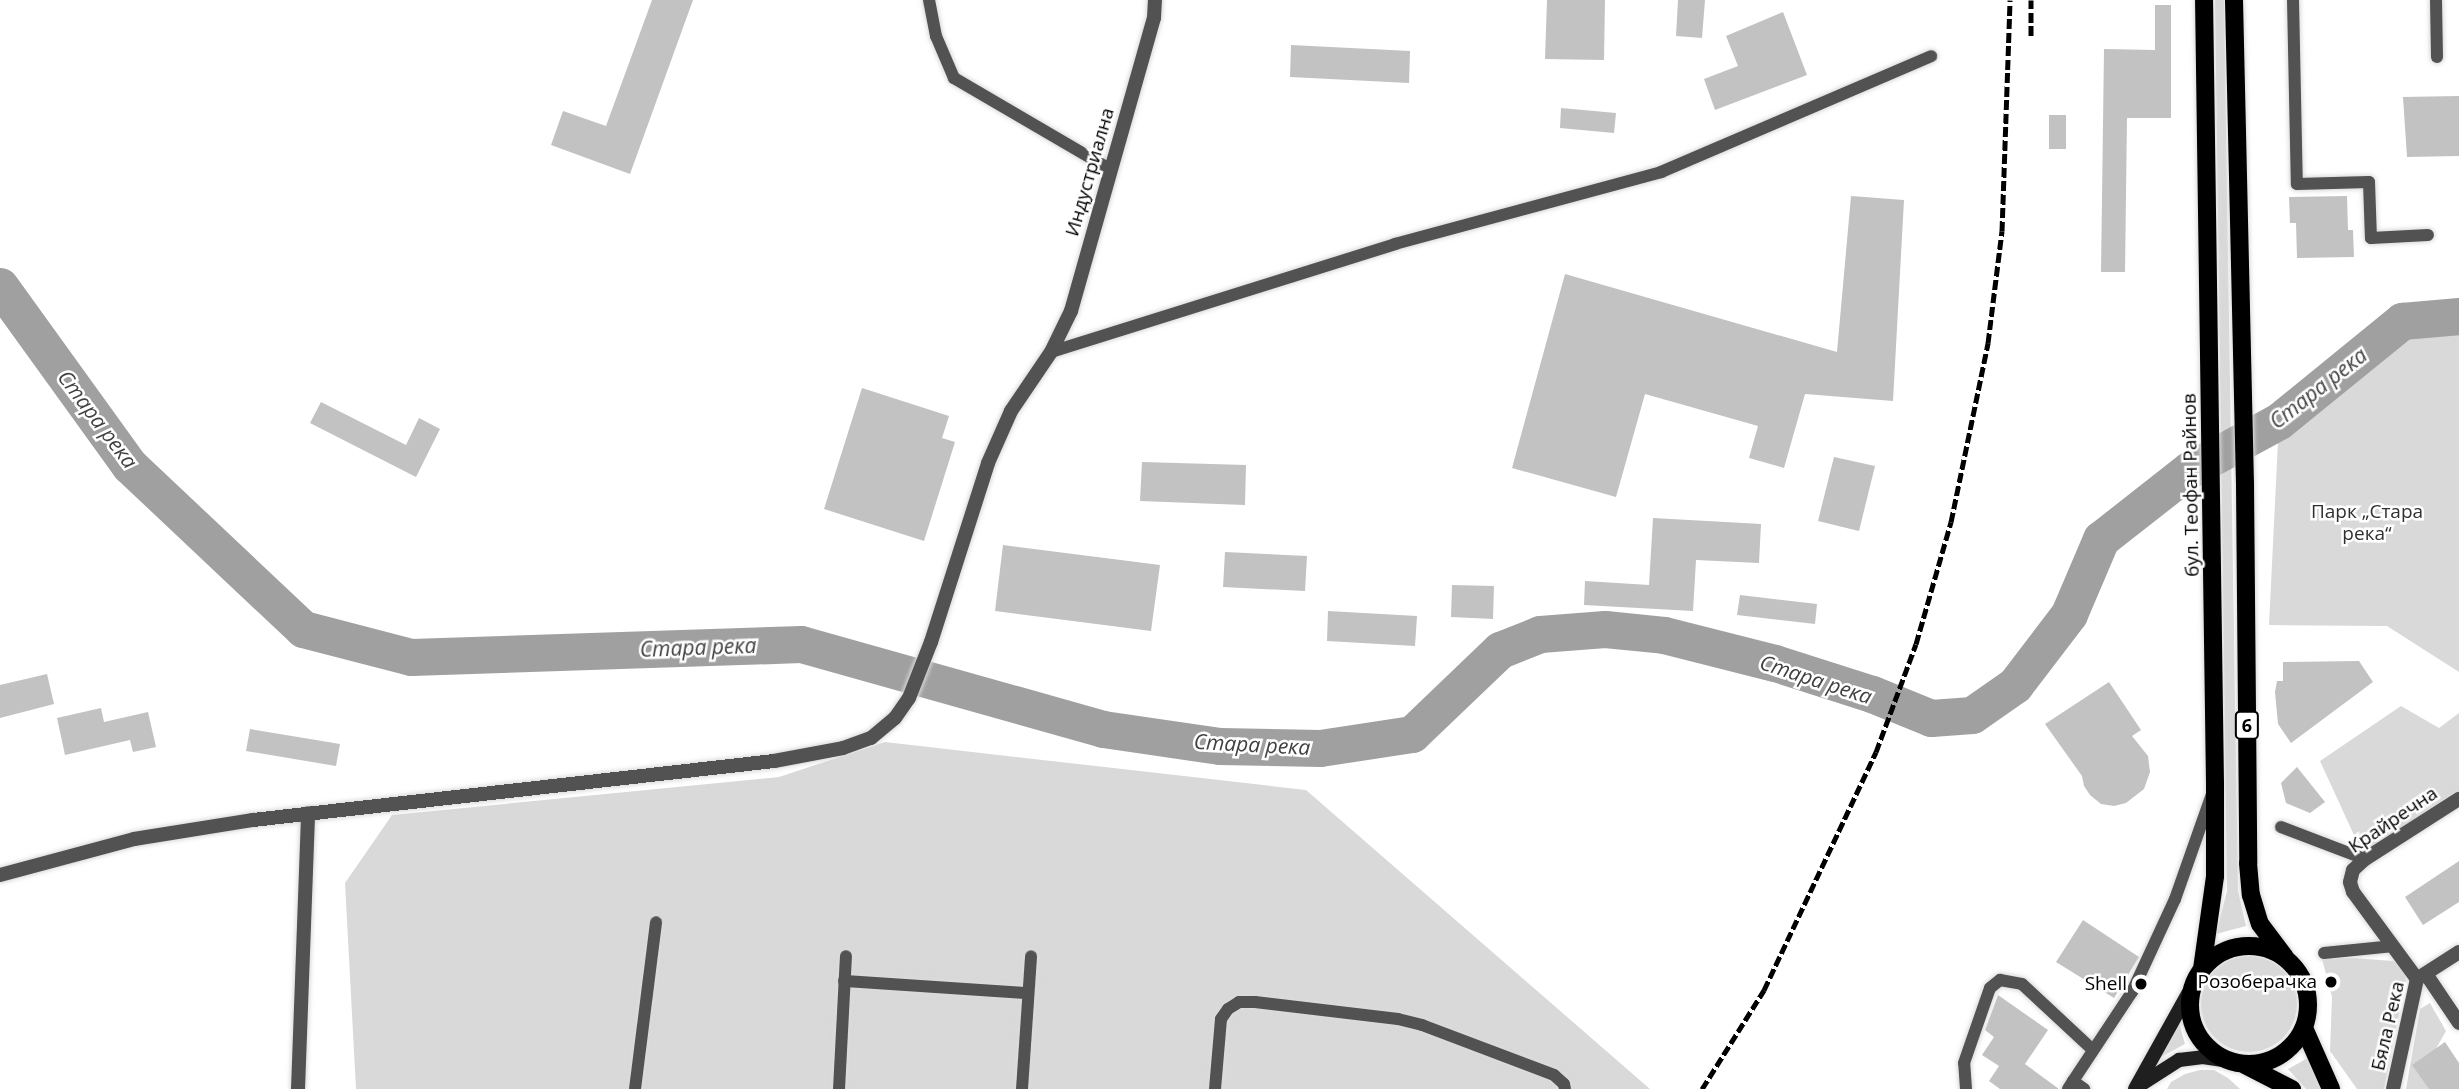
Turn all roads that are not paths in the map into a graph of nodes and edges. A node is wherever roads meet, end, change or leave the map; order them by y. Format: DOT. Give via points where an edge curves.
graph roads {
  1 [pos="929,0"];
  2 [pos="1155,0"];
  3 [pos="2204,0"];
  4 [pos="2234,0"];
  5 [pos="2293,0"];
  6 [pos="2436,0"];
  7 [pos="1931,56"];
  8 [pos="2437,57"];
  9 [pos="1110,169"];
  10 [pos="2428,235"];
  11 [pos="1051,352"];
  12 [pos="2215,784"];
  13 [pos="2459,799"];
  14 [pos="308,813"];
  15 [pos="2281,827"];
  16 [pos="2365,859"];
  17 [pos="0,875"];
  18 [pos="656,922"];
  19 [pos="2394,946"];
  20 [pos="2459,952"];
  21 [pos="2324,953"];
  22 [pos="846,956"];
  23 [pos="1031,956"];
  24 [pos="2285,957"];
  25 [pos="2198,975"];
  26 [pos="2421,976"];
  27 [pos="844,981"];
  28 [pos="1027,993"];
  29 [pos="2459,1023"];
  30 [pos="2304,1028"];
  31 [pos="2093,1050"];
  32 [pos="2235,1062"];
  33 [pos="2070,1085"];
  34 [pos="298,1089"];
  35 [pos="635,1089"];
  36 [pos="839,1089"];
  37 [pos="1022,1089"];
  38 [pos="1215,1089"];
  39 [pos="1564,1089"];
  40 [pos="1966,1089"];
  41 [pos="2084,1089"];
  42 [pos="2136,1089"];
  43 [pos="2292,1089"];
  44 [pos="2331,1089"];
  45 [pos="2393,1089"];
  1 -- 9 [label="lane" via="936,36 954,78"];
  2 -- 9 [label="street, Индустриална" via="1154,18"];
  3 -- 12 [label="main road, бул. Теофан Райнов / 6"];
  4 -- 24 [label="main road, 6" via="2249,878 2260,924"];
  5 -- 10 [label="lane" via="2297,184 2368,182 2371,238"];
  6 -- 8 [label="lane"];
  7 -- 11 [label="lane" via="1661,172 1395,244"];
  9 -- 11 [label="street, Индустриална" via="1071,311"];
  11 -- 14 [label="street, Индустриална" via="1011,411 988,463 909,698 895,718 871,738 774,761"];
  12 -- 25 [label="main road, бул. Теофан Райнов / 6" via="2215,876"];
  12 -- 31 [label="lane" via="2170,911 2132,992"];
  13 -- 16 [label="street, Крайречна"];
  14 -- 17 [label="street, Индустриална" via="135,839"];
  14 -- 34 [label="street"];
  15 -- 16 [label="lane"];
  16 -- 19 [label="street, Крайречна" via="2353,870 2353,892"];
  18 -- 35 [label="lane"];
  19 -- 21 [label="lane"];
  19 -- 26 [label="street, Крайречна"];
  20 -- 26 [label="street, Бяла Река"];
  22 -- 27 [label="lane"];
  23 -- 28 [label="lane"];
  24 -- 25 [label="main road" via="2246,945 2226,950"];
  24 -- 30 [label="main road, 6" via="2307,990"];
  25 -- 32 [label="main road, 6" via="2190,1007 2196,1032 2206,1046"];
  25 -- 42 [label="main road"];
  26 -- 29 [label="street, Крайречна"];
  26 -- 45 [label="street, Бяла Река"];
  27 -- 28 [label="lane"];
  27 -- 36 [label="lane"];
  28 -- 37 [label="lane"];
  30 -- 32 [label="main road" via="2279,1056 2261,1063"];
  30 -- 44 [label="main road, 6"];
  31 -- 33 [label="lane"];
  31 -- 40 [label="lane" via="2022,984 2000,980 1990,988 1964,1063"];
  32 -- 42 [label="main road" via="2203,1057 2179,1060"];
  32 -- 43 [label="main road, 6"];
  33 -- 41 [label="lane"];
  38 -- 39 [label="lane" via="1221,1019 1239,1002 1422,1025 1554,1075"];
}
